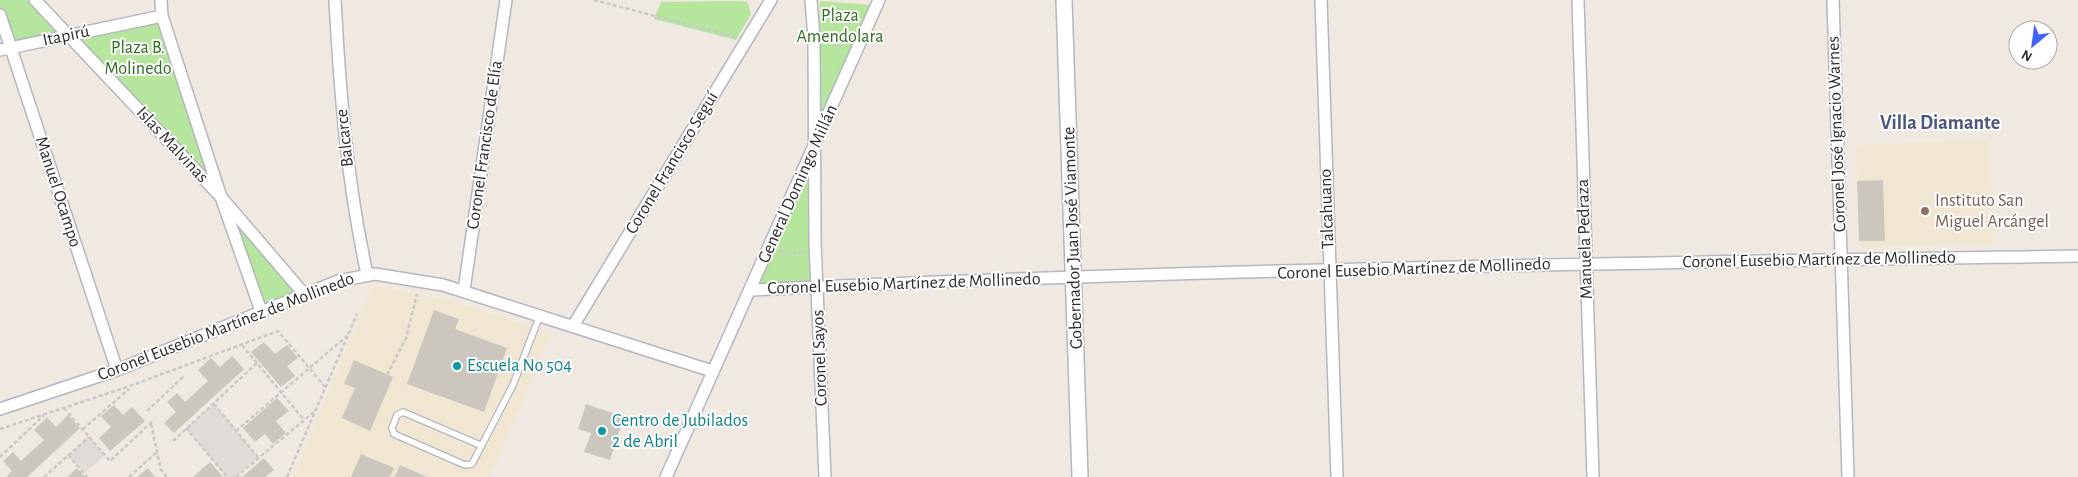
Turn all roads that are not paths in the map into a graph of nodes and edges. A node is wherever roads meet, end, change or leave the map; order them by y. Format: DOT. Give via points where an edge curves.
graph roads {
  1 [pos="35,0"];
  2 [pos="161,0"];
  3 [pos="335,0"];
  4 [pos="506,0"];
  5 [pos="771,0"];
  6 [pos="811,0"];
  7 [pos="879,0"];
  8 [pos="1064,0"];
  9 [pos="1321,0"];
  10 [pos="1578,0"];
  11 [pos="1834,0"];
  12 [pos="0,15"];
  13 [pos="162,16"];
  14 [pos="68,36"];
  15 [pos="5,49"];
  16 [pos="814,148"];
  17 [pos="221,197"];
  18 [pos="2078,256"];
  19 [pos="1840,260"];
  20 [pos="1586,264"];
  21 [pos="1329,271"];
  22 [pos="367,274"];
  23 [pos="1075,277"];
  24 [pos="817,287"];
  25 [pos="464,290"];
  26 [pos="751,290"];
  27 [pos="304,294"];
  28 [pos="261,311"];
  29 [pos="540,315"];
  30 [pos="573,326"];
  31 [pos="116,370"];
  32 [pos="712,371"];
  33 [pos="0,409"];
  34 [pos="480,444"];
  35 [pos="666,477"];
  36 [pos="825,477"];
  37 [pos="1080,477"];
  38 [pos="1337,477"];
  39 [pos="1593,477"];
  40 [pos="1848,477"];
  1 -- 14 [label="street, Islas Malvinas"];
  2 -- 13 [label="street"];
  3 -- 22 [label="street, Balcarce" via="341,110 354,214"];
  4 -- 25 [label="street, Coronel Francisco de Elía"];
  5 -- 30 [label="street, Coronel Francisco Seguí"];
  6 -- 16 [label="street, Coronel Sayos"];
  7 -- 16 [label="street, General Domingo Millán"];
  8 -- 23 [label="street, Gobernador Juan José Viamonte"];
  9 -- 21 [label="street, Talcahuano"];
  10 -- 20 [label="street, Manuela Pedraza"];
  11 -- 19 [label="street, Coronel José Ignacio Warnes"];
  12 -- 15 [label="street, Manuel Ocampo"];
  13 -- 14 [label="street, Itapirú"];
  13 -- 17 [label="street"];
  14 -- 15 [label="street, Itapirú"];
  14 -- 17 [label="street, Islas Malvinas"];
  15 -- 31 [label="street, Manuel Ocampo"];
  16 -- 24 [label="street, Coronel Sayos"];
  16 -- 26 [label="street, General Domingo Millán"];
  17 -- 27 [label="street, Islas Malvinas"];
  17 -- 28 [label="street"];
  18 -- 19 [label="street, Coronel Eusebio Martínez de Mollinedo"];
  19 -- 20 [label="street, Coronel Eusebio Martínez de Mollinedo"];
  19 -- 40 [label="street, Coronel José Ignacio Warnes"];
  20 -- 21 [label="street, Coronel Eusebio Martínez de Mollinedo"];
  20 -- 39 [label="street, Manuela Pedraza"];
  21 -- 23 [label="street, Coronel Eusebio Martínez de Mollinedo"];
  21 -- 38 [label="street, Talcahuano"];
  22 -- 25 [label="street, Coronel Eusebio Martínez de Mollinedo"];
  22 -- 27 [label="street, Coronel Eusebio Martínez de Mollinedo"];
  23 -- 24 [label="street, Coronel Eusebio Martínez de Mollinedo"];
  23 -- 37 [label="street, Gobernador Juan José Viamonte"];
  24 -- 26 [label="street, Coronel Eusebio Martínez de Mollinedo"];
  24 -- 36 [label="street, Coronel Sayos"];
  25 -- 29 [label="street, Coronel Eusebio Martínez de Mollinedo"];
  26 -- 32 [label="street, General Domingo Millán"];
  27 -- 28 [label="street, Coronel Eusebio Martínez de Mollinedo"];
  28 -- 31 [label="street, Coronel Eusebio Martínez de Mollinedo"];
  29 -- 30 [label="street, Coronel Eusebio Martínez de Mollinedo"];
  29 -- 34 [label="lane" via="513,385"];
  30 -- 32 [label="street, Coronel Eusebio Martínez de Mollinedo"];
  31 -- 33 [label="street, Coronel Eusebio Martínez de Mollinedo"];
  32 -- 35 [label="street, General Domingo Millán"];
  34 -- 34 [label="lane" via="472,464 465,465 394,434 392,428 403,412"];
}
